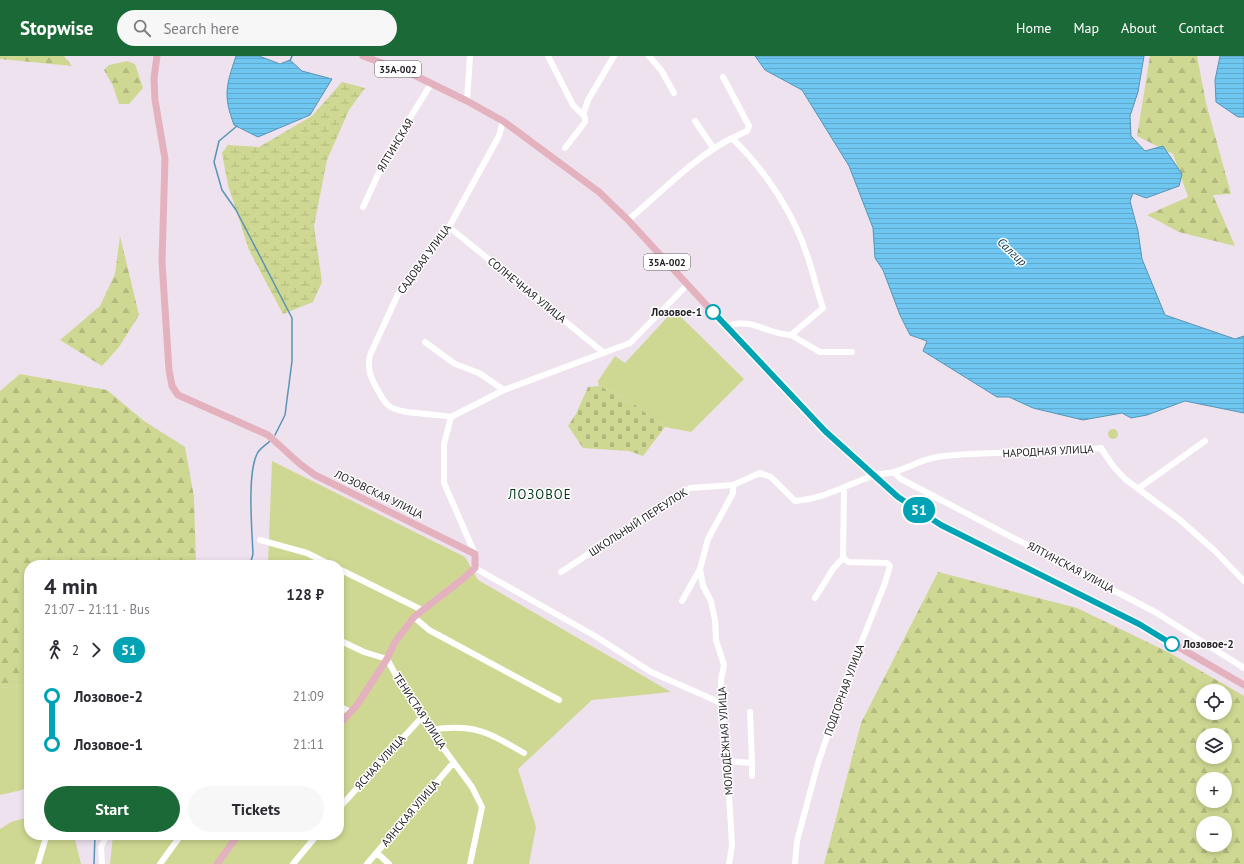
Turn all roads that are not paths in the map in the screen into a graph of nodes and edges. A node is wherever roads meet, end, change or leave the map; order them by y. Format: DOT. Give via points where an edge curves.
graph roads {
  1 [pos="157,56"];
  2 [pos="363,56"];
  3 [pos="470,56"];
  4 [pos="548,56"];
  5 [pos="614,56"];
  6 [pos="649,56"];
  7 [pos="723,77"];
  8 [pos="432,84"];
  9 [pos="674,93"];
  10 [pos="467,101"];
  11 [pos="583,115"];
  12 [pos="503,121"];
  13 [pos="695,121"];
  14 [pos="732,138"];
  15 [pos="566,148"];
  16 [pos="714,149"];
  17 [pos="362,207"];
  18 [pos="628,220"];
  19 [pos="450,227"];
  20 [pos="688,284"];
  21 [pos="726,326"];
  22 [pos="791,335"];
  23 [pos="425,342"];
  24 [pos="852,352"];
  25 [pos="604,353"];
  26 [pos="504,390"];
  27 [pos="451,417"];
  28 [pos="1205,441"];
  29 [pos="894,472"];
  30 [pos="766,474"];
  31 [pos="874,475"];
  32 [pos="733,485"];
  33 [pos="844,488"];
  34 [pos="1139,488"];
  35 [pos="260,540"];
  36 [pos="475,554"];
  37 [pos="842,558"];
  38 [pos="320,560"];
  39 [pos="475,568"];
  40 [pos="700,569"];
  41 [pos="344,571"];
  42 [pos="561,572"];
  43 [pos="1244,581"];
  44 [pos="815,598"];
  45 [pos="682,601"];
  46 [pos="422,610"];
  47 [pos="414,617"];
  48 [pos="344,642"];
  49 [pos="387,659"];
  50 [pos="1244,668"];
  51 [pos="1244,685"];
  52 [pos="559,700"];
  53 [pos="721,703"];
  54 [pos="344,709"];
  55 [pos="350,712"];
  56 [pos="750,712"];
  57 [pos="422,717"];
  58 [pos="344,719"];
  59 [pos="430,730"];
  60 [pos="524,753"];
  61 [pos="727,761"];
  62 [pos="453,763"];
  63 [pos="752,763"];
  64 [pos="752,776"];
  65 [pos="344,803"];
  66 [pos="45,840"];
  67 [pos="105,840"];
  68 [pos="177,840"];
  69 [pos="234,840"];
  70 [pos="313,840"];
  71 [pos="376,853"];
  72 [pos="38,864"];
  73 [pos="102,864"];
  74 [pos="160,864"];
  75 [pos="217,864"];
  76 [pos="293,864"];
  77 [pos="367,864"];
  78 [pos="389,864"];
  79 [pos="470,864"];
  80 [pos="729,864"];
  81 [pos="795,864"];
  1 -- 36 [label="main road, ЛОЗОВСКАЯ УЛИЦА" via="155,100 165,158 162,262 172,386 178,395 268,436 315,475"];
  2 -- 8 [label="main road, 35А-002"];
  3 -- 10 [label="street"];
  4 -- 11 [label="street" via="573,105"];
  5 -- 11 [label="street" via="588,100"];
  6 -- 9 [label="street" via="661,70"];
  7 -- 14 [label="street" via="749,126 747,131"];
  8 -- 10 [label="main road, 35А-002"];
  8 -- 17 [label="street, ЯЛТИНСКАЯ" via="388,153"];
  10 -- 12 [label="main road, 35А-002"];
  11 -- 15 [label="street" via="586,122"];
  12 -- 18 [label="main road, 35А-002" via="599,192"];
  12 -- 19 [label="street, САДОВАЯ УЛИЦА" via="499,136"];
  13 -- 16 [label="street"];
  14 -- 16 [label="street"];
  14 -- 22 [label="street" via="776,190 791,216 808,258 823,308"];
  16 -- 18 [label="street"];
  18 -- 20 [label="main road, 35А-002"];
  19 -- 25 [label="street, СОЛНЕЧНАЯ УЛИЦА"];
  19 -- 27 [label="street, САДОВАЯ УЛИЦА" via="398,294 368,362 371,378 389,407"];
  20 -- 21 [label="main road, 35А-002"];
  20 -- 25 [label="street" via="630,343"];
  21 -- 22 [label="street" via="737,322"];
  21 -- 31 [label="main road, 35А-002" via="825,431"];
  22 -- 24 [label="street" via="820,352"];
  23 -- 26 [label="street" via="455,364 479,373"];
  25 -- 26 [label="street"];
  26 -- 27 [label="street"];
  27 -- 36 [label="street" via="444,444 444,483"];
  28 -- 34 [label="street"];
  29 -- 31 [label="street, НАРОДНАЯ УЛИЦА"];
  29 -- 34 [label="street, НАРОДНАЯ УЛИЦА" via="936,457 1075,452 1101,448 1113,466"];
  29 -- 50 [label="street, ЯЛТИНСКАЯ УЛИЦА" via="901,479 1156,612"];
  30 -- 32 [label="street, ШКОЛЬНЫЙ ПЕРЕУЛОК" via="760,473"];
  30 -- 33 [label="street, НАРОДНАЯ УЛИЦА" via="795,501 814,499"];
  31 -- 33 [label="street, НАРОДНАЯ УЛИЦА"];
  31 -- 51 [label="main road, 35А-002" via="898,497 941,525 1139,624"];
  32 -- 40 [label="street, МОЛОДЁЖНАЯ УЛИЦА" via="733,493 708,540"];
  32 -- 42 [label="street, ШКОЛЬНЫЙ ПЕРЕУЛОК" via="690,488"];
  33 -- 37 [label="street"];
  34 -- 43 [label="street, НАРОДНАЯ УЛИЦА" via="1203,540"];
  35 -- 38 [label="street" via="301,551"];
  36 -- 39 [label="main road"];
  37 -- 44 [label="street"];
  37 -- 81 [label="street, ПОДГОРНАЯ УЛИЦА" via="849,562 887,563 890,566 818,763 797,841"];
  39 -- 46 [label="main road"];
  39 -- 53 [label="street" via="595,636 651,672"];
  40 -- 45 [label="street"];
  40 -- 53 [label="street, МОЛОДЁЖНАЯ УЛИЦА" via="715,620 716,640 724,665"];
  41 -- 46 [label="street"];
  46 -- 47 [label="main road"];
  47 -- 49 [label="main road" via="395,642"];
  47 -- 52 [label="street" via="429,630"];
  48 -- 49 [label="street"];
  49 -- 55 [label="main road"];
  49 -- 57 [label="street, ТЕНИСТАЯ УЛИЦА"];
  53 -- 61 [label="street, МОЛОДЁЖНАЯ УЛИЦА"];
  54 -- 55 [label="street"];
  55 -- 58 [label="main road"];
  56 -- 63 [label="street"];
  57 -- 59 [label="street, ТЕНИСТАЯ УЛИЦА"];
  57 -- 65 [label="street, ЯСНАЯ УЛИЦА"];
  59 -- 60 [label="street" via="451,726 475,728"];
  59 -- 62 [label="street, ТЕНИСТАЯ УЛИЦА"];
  61 -- 63 [label="street"];
  61 -- 80 [label="street, МОЛОДЁЖНАЯ УЛИЦА" via="732,845"];
  62 -- 71 [label="street, АЯНСКАЯ УЛИЦА"];
  62 -- 79 [label="street, ТЕНИСТАЯ УЛИЦА" via="472,787 482,807"];
  63 -- 64 [label="street"];
  66 -- 72 [label="street"];
  67 -- 73 [label="street" via="102,848"];
  68 -- 74 [label="street"];
  69 -- 75 [label="main road"];
  70 -- 76 [label="street"];
  71 -- 77 [label="street, АЯНСКАЯ УЛИЦА"];
  71 -- 78 [label="street"];
}
